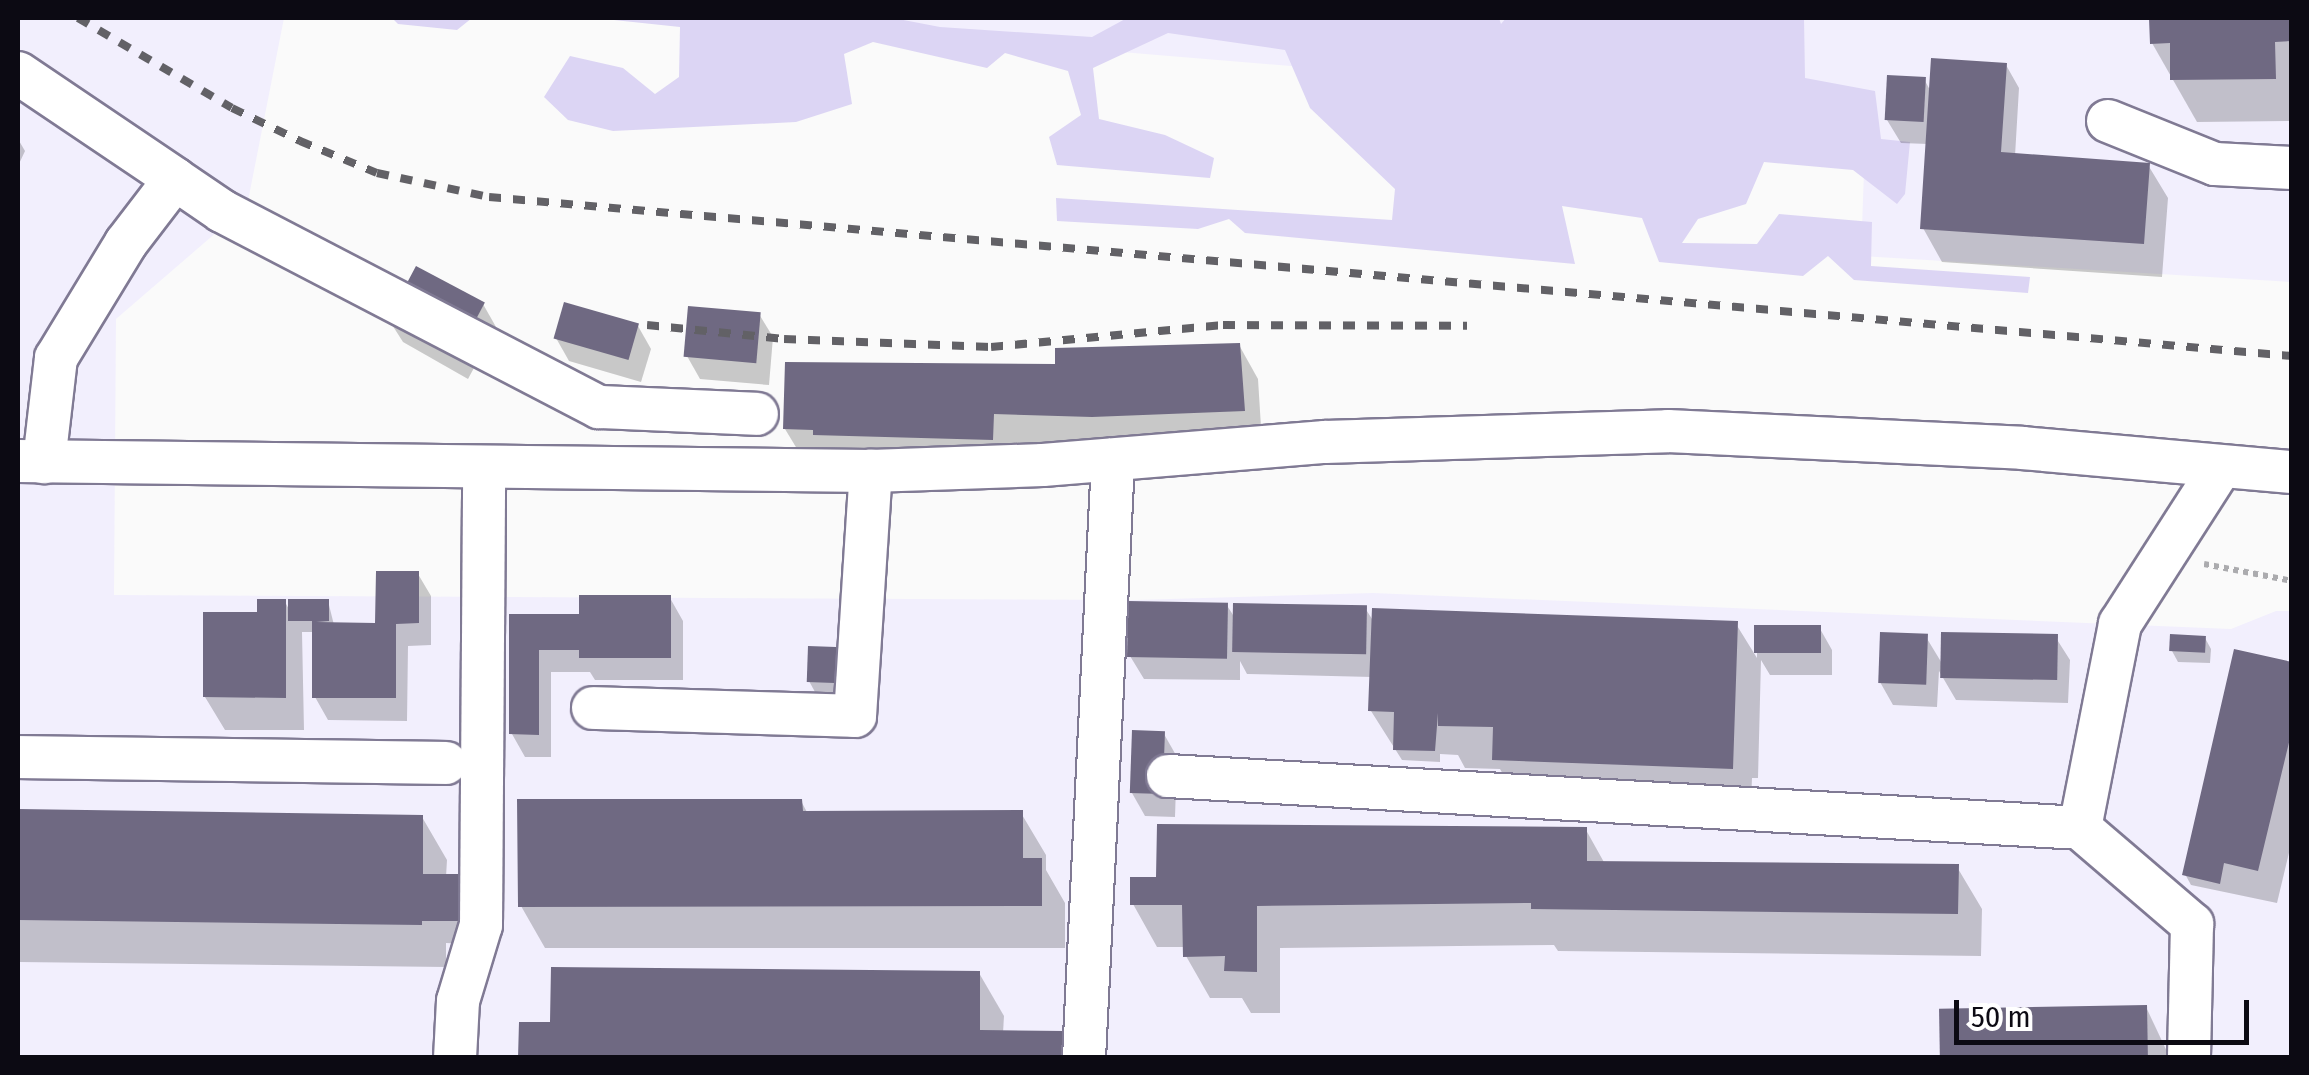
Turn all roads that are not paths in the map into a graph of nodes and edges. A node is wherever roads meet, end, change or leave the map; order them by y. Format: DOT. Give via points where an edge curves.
graph roads {
  1 [pos="18,73"];
  2 [pos="2108,121"];
  3 [pos="2292,168"];
  4 [pos="175,180"];
  5 [pos="757,414"];
  6 [pos="1113,460"];
  7 [pos="30,462"];
  8 [pos="484,466"];
  9 [pos="2220,468"];
  10 [pos="870,471"];
  11 [pos="2292,472"];
  12 [pos="593,708"];
  13 [pos="18,757"];
  14 [pos="446,763"];
  15 [pos="1168,776"];
  16 [pos="2080,828"];
  17 [pos="455,1058"];
  18 [pos="1084,1058"];
  19 [pos="2189,1058"];
  1 -- 4 [label="street"];
  2 -- 3 [label="street" via="2215,164"];
  4 -- 5 [label="street" via="222,211 599,408"];
  4 -- 7 [label="street" via="126,242 56,358"];
  6 -- 9 [label="street" via="1324,442 1668,432 2022,448"];
  6 -- 10 [label="street"];
  6 -- 18 [label="street"];
  7 -- 8 [label="street"];
  8 -- 10 [label="street"];
  8 -- 17 [label="street" via="482,925 458,1001"];
  9 -- 11 [label="street"];
  9 -- 16 [label="street" via="2120,624"];
  10 -- 12 [label="street" via="855,716"];
  13 -- 14 [label="street"];
  15 -- 16 [label="street"];
  16 -- 19 [label="street" via="2192,924"];
}
